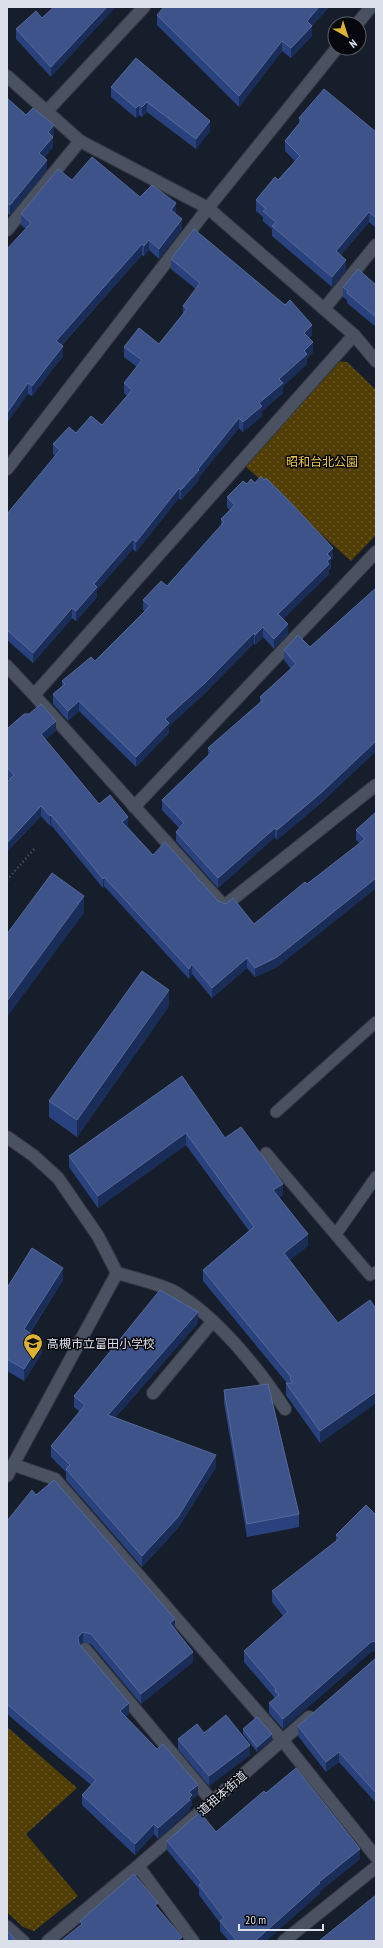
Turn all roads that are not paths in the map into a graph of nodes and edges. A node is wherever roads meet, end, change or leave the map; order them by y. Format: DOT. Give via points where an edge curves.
graph roads {
  1 [pos="144,7"];
  2 [pos="371,7"];
  3 [pos="364,16"];
  4 [pos="331,56"];
  5 [pos="7,76"];
  6 [pos="47,111"];
  7 [pos="80,141"];
  8 [pos="208,208"];
  9 [pos="7,230"];
  10 [pos="376,245"];
  11 [pos="324,309"];
  12 [pos="354,335"];
  13 [pos="376,361"];
  14 [pos="7,469"];
  15 [pos="376,552"];
  16 [pos="7,666"];
  17 [pos="34,695"];
  18 [pos="376,785"];
  19 [pos="134,807"];
  20 [pos="376,1022"];
  21 [pos="276,1112"];
  22 [pos="7,1137"];
  23 [pos="266,1153"];
  24 [pos="376,1177"];
  25 [pos="336,1234"];
  26 [pos="117,1272"];
  27 [pos="376,1272"];
  28 [pos="213,1321"];
  29 [pos="153,1393"];
  30 [pos="285,1409"];
  31 [pos="14,1465"];
  32 [pos="7,1476"];
  33 [pos="85,1649"];
  34 [pos="318,1710"];
  35 [pos="283,1740"];
  36 [pos="212,1801"];
  37 [pos="376,1854"];
  38 [pos="138,1866"];
  39 [pos="376,1867"];
  40 [pos="7,1926"];
  41 [pos="24,1941"];
  42 [pos="48,1941"];
  43 [pos="193,1941"];
  44 [pos="284,1941"];
  1 -- 6 [label="street"];
  2 -- 3 [label="street"];
  4 -- 8 [label="street"];
  5 -- 6 [label="street"];
  6 -- 7 [label="street"];
  7 -- 8 [label="street"];
  7 -- 9 [label="street"];
  8 -- 11 [label="street"];
  8 -- 14 [label="street"];
  10 -- 11 [label="street"];
  11 -- 12 [label="street"];
  12 -- 13 [label="street"];
  12 -- 17 [label="street"];
  15 -- 19 [label="street"];
  16 -- 17 [label="street"];
  17 -- 19 [label="street"];
  18 -- 19 [label="street" via="224,906"];
  20 -- 21 [label="lane"];
  22 -- 26 [label="street" via="34,1156 58,1178 98,1236"];
  23 -- 25 [label="lane"];
  24 -- 25 [label="lane"];
  25 -- 27 [label="lane" via="370,1275"];
  26 -- 28 [label="street" via="174,1291"];
  26 -- 31 [label="street"];
  28 -- 29 [label="street"];
  28 -- 30 [label="street" via="265,1377"];
  31 -- 32 [label="street"];
  31 -- 35 [label="street" via="55,1479"];
  33 -- 36 [label="street"];
  34 -- 35 [label="street, 道祖本街道"];
  35 -- 36 [label="street, 道祖本街道"];
  35 -- 37 [label="street"];
  36 -- 38 [label="street, 道祖本街道"];
  38 -- 42 [label="street, 道祖本街道"];
  38 -- 43 [label="street"];
  39 -- 44 [label="street"];
  40 -- 41 [label="lane"];
}
